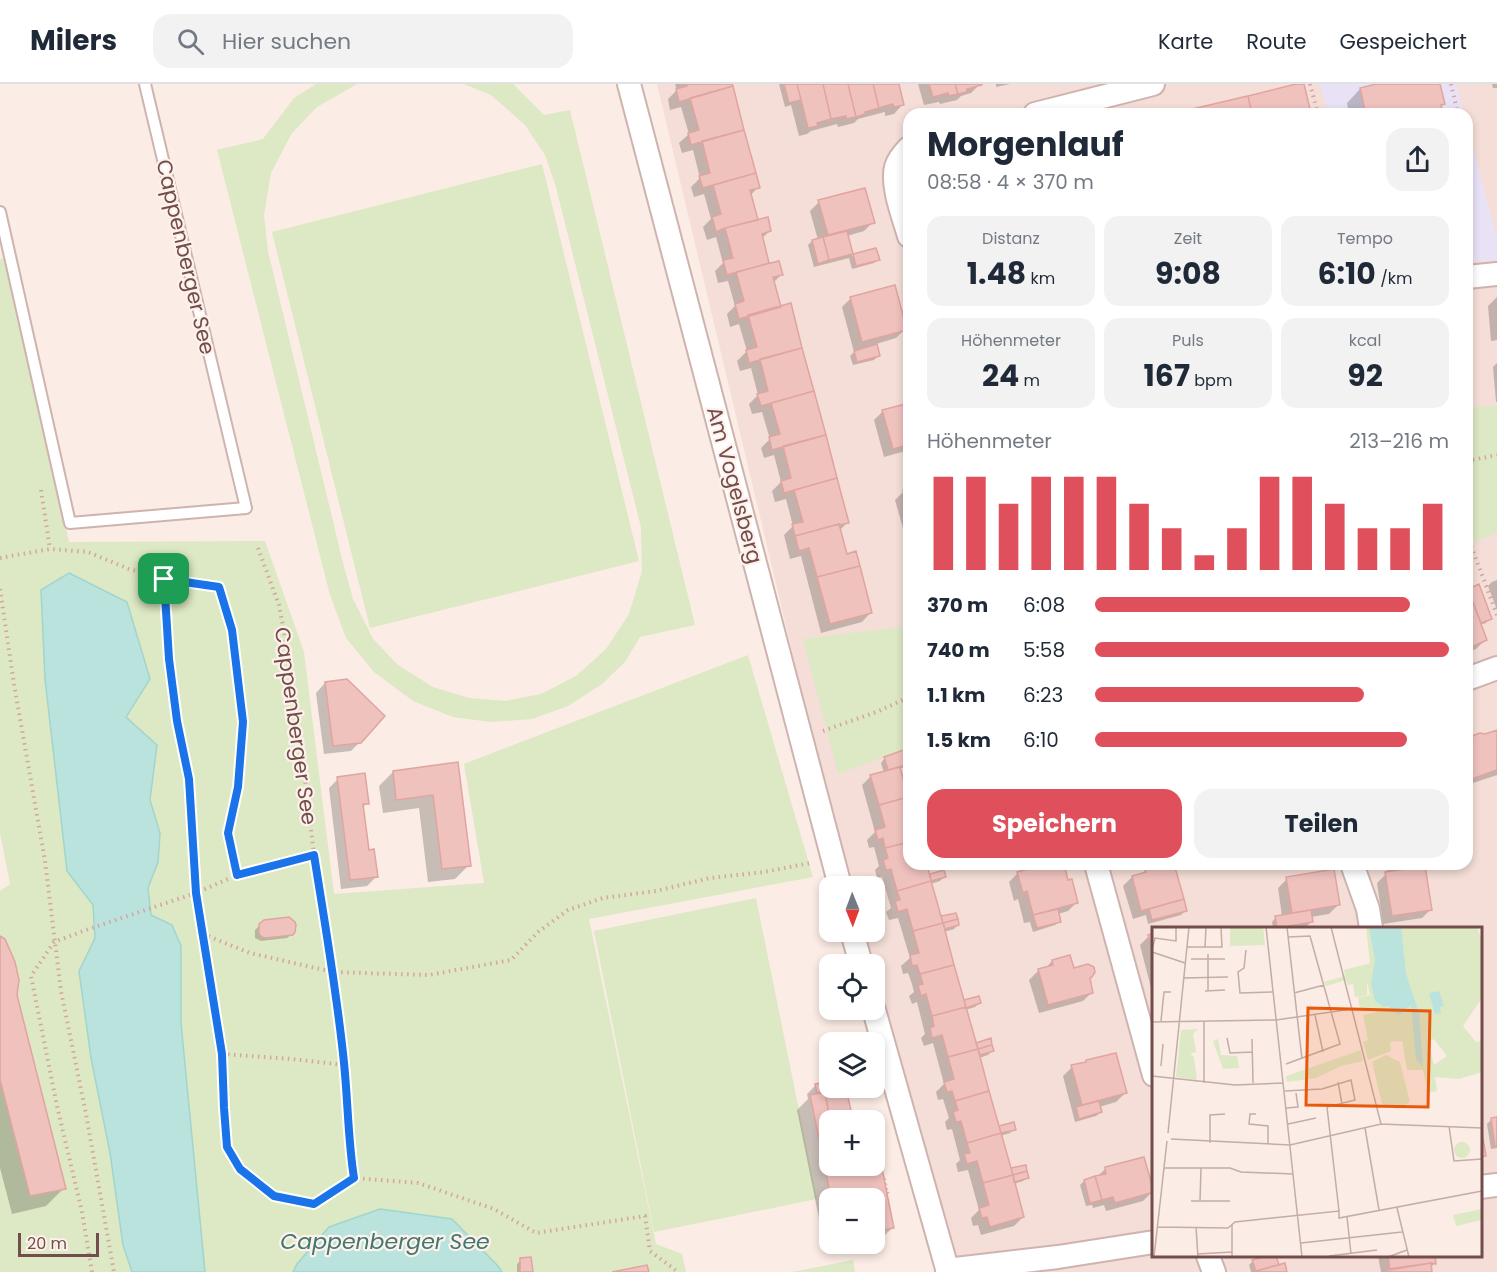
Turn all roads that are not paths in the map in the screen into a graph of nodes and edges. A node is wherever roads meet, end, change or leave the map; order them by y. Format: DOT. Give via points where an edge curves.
graph roads {
  1 [pos="145,84"];
  2 [pos="629,84"];
  3 [pos="1153,84"];
  4 [pos="1065,108"];
  5 [pos="903,155"];
  6 [pos="903,211"];
  7 [pos="0,212"];
  8 [pos="1497,274"];
  9 [pos="1473,276"];
  10 [pos="1497,668"];
  11 [pos="1473,677"];
  12 [pos="1098,870"];
  13 [pos="1354,870"];
  14 [pos="837,876"];
  15 [pos="1371,927"];
  16 [pos="877,1020"];
  17 [pos="1152,1068"];
  18 [pos="1497,1185"];
  19 [pos="1482,1187"];
  20 [pos="1152,1242"];
  21 [pos="1208,1257"];
  22 [pos="948,1271"];
  23 [pos="1214,1272"];
  1 -- 7 [label="lane, Cappenberger See" via="246,508 70,523"];
  2 -- 14 [label="street, Am Vogelsberg"];
  3 -- 4 [label="street"];
  5 -- 6 [label="street" via="895,178"];
  8 -- 9 [label="street"];
  10 -- 11 [label="street"];
  12 -- 17 [label="street"];
  13 -- 15 [label="street"];
  16 -- 22 [label="street"];
  18 -- 19 [label="street"];
  20 -- 22 [label="street"];
  21 -- 23 [label="street"];
}
